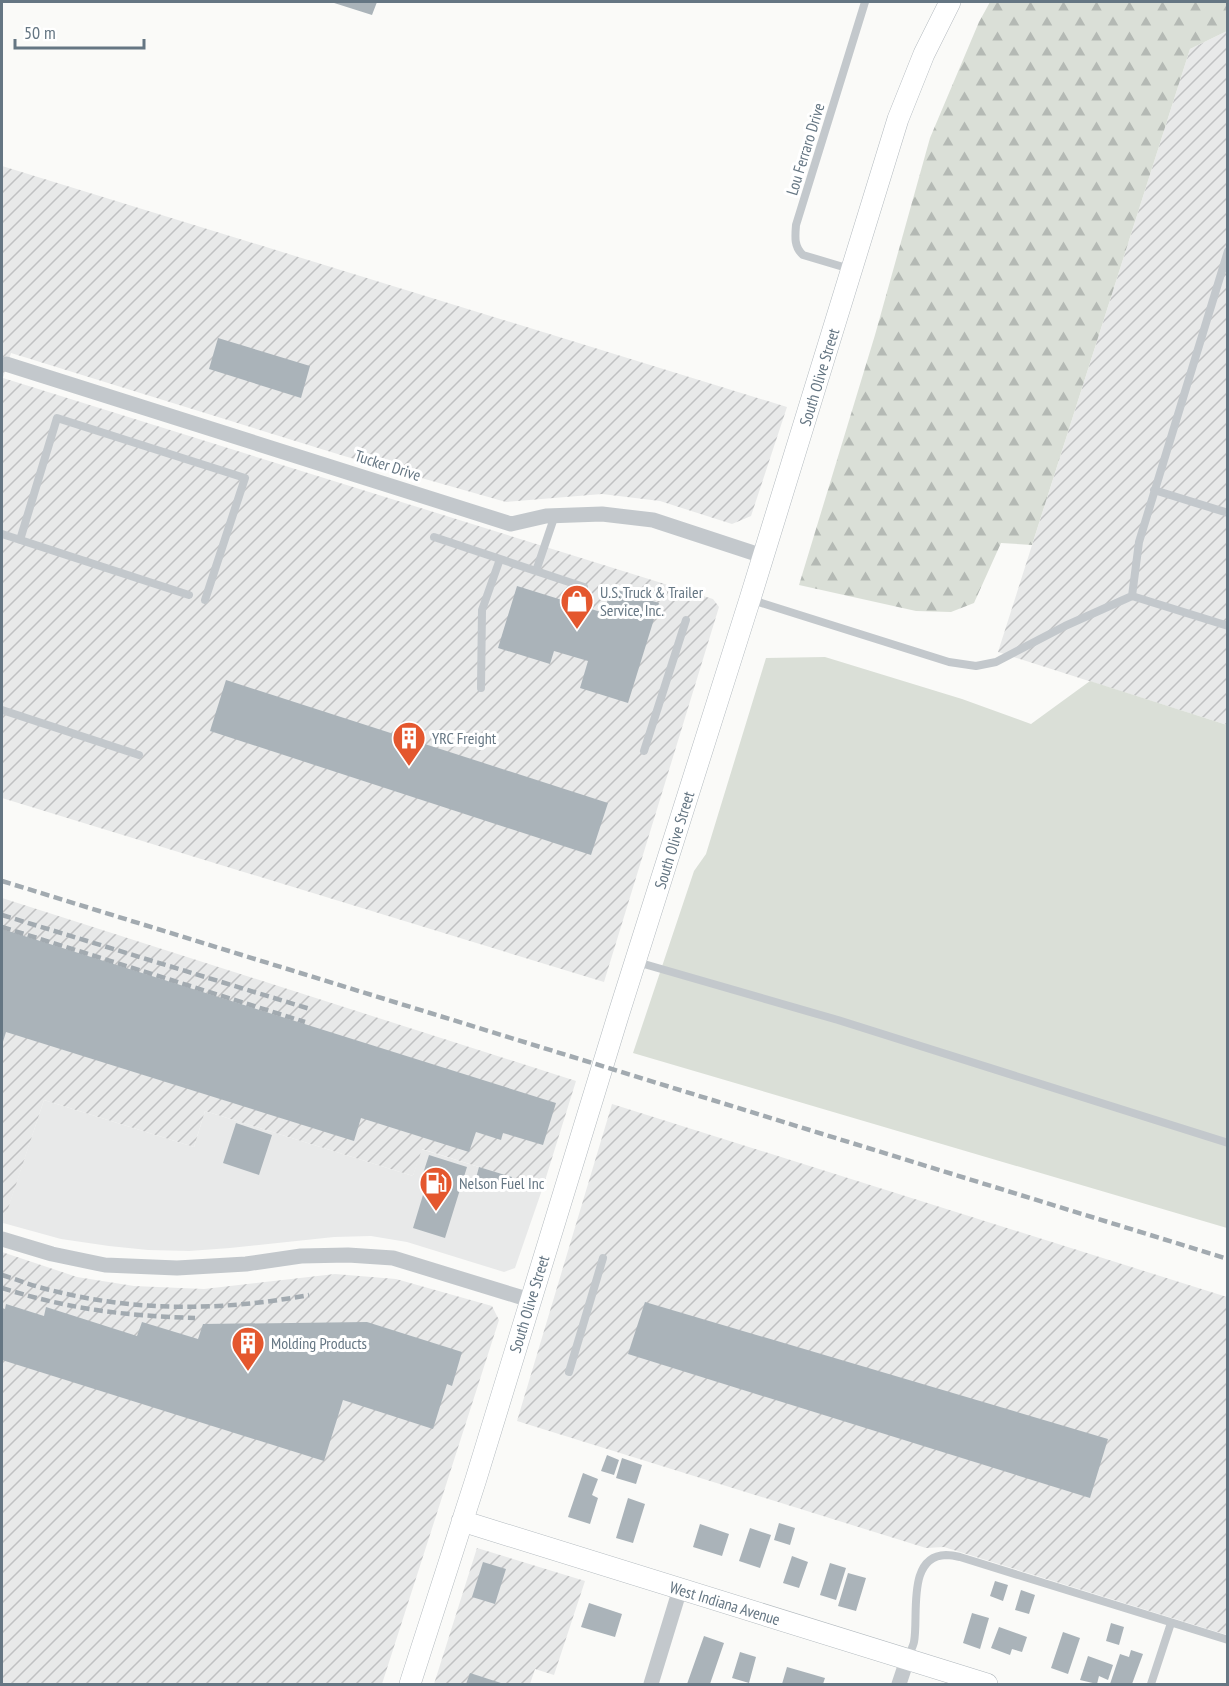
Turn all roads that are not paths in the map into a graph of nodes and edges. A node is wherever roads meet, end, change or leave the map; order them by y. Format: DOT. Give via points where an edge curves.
graph roads {
  1 [pos="865,2"];
  2 [pos="950,2"];
  3 [pos="1227,251"];
  4 [pos="852,270"];
  5 [pos="4,364"];
  6 [pos="1154,490"];
  7 [pos="1227,513"];
  8 [pos="555,515"];
  9 [pos="2,534"];
  10 [pos="434,537"];
  11 [pos="20,540"];
  12 [pos="763,556"];
  13 [pos="500,559"];
  14 [pos="536,571"];
  15 [pos="584,587"];
  16 [pos="189,595"];
  17 [pos="1132,596"];
  18 [pos="750,599"];
  19 [pos="206,600"];
  20 [pos="686,620"];
  21 [pos="1227,626"];
  22 [pos="481,688"];
  23 [pos="2,710"];
  24 [pos="644,751"];
  25 [pos="139,755"];
  26 [pos="635,961"];
  27 [pos="1227,1143"];
  28 [pos="2,1239"];
  29 [pos="603,1258"];
  30 [pos="530,1300"];
  31 [pos="569,1372"];
  32 [pos="462,1521"];
  33 [pos="680,1590"];
  34 [pos="1171,1623"];
  35 [pos="1227,1640"];
  36 [pos="907,1660"];
  37 [pos="410,1684"];
  38 [pos="651,1684"];
  39 [pos="899,1684"];
  40 [pos="987,1684"];
  41 [pos="1151,1684"];
  1 -- 4 [label="lane, Lou Ferraro Drive" via="795,237 803,255"];
  2 -- 4 [label="street, South Olive Street" via="905,99"];
  3 -- 6 [label="lane"];
  4 -- 12 [label="street, South Olive Street"];
  5 -- 8 [label="street, Tucker Drive" via="511,524"];
  6 -- 7 [label="lane"];
  6 -- 17 [label="lane" via="1138,542"];
  8 -- 12 [label="street, Tucker Drive" via="602,514 653,520"];
  8 -- 14 [label="lane"];
  9 -- 11 [label="lane"];
  10 -- 13 [label="lane"];
  11 -- 16 [label="lane"];
  11 -- 19 [label="lane" via="57,418 234,474 244,478"];
  12 -- 18 [label="street, South Olive Street"];
  13 -- 14 [label="lane"];
  13 -- 22 [label="lane" via="482,610"];
  14 -- 15 [label="lane"];
  17 -- 18 [label="lane" via="996,662 976,666 949,662"];
  17 -- 21 [label="lane"];
  18 -- 26 [label="street, South Olive Street"];
  20 -- 24 [label="lane"];
  23 -- 25 [label="lane"];
  26 -- 27 [label="lane" via="828,1017"];
  26 -- 30 [label="street, South Olive Street"];
  28 -- 30 [label="street" via="105,1264 187,1268 301,1256 393,1258"];
  29 -- 31 [label="lane"];
  30 -- 32 [label="street, South Olive Street"];
  32 -- 33 [label="street, West Indiana Avenue"];
  32 -- 37 [label="street, South Olive Street"];
  33 -- 36 [label="street, West Indiana Avenue"];
  33 -- 38 [label="street"];
  34 -- 35 [label="lane"];
  34 -- 36 [label="lane" via="946,1555 935,1557 921,1571 914,1642"];
  34 -- 41 [label="lane"];
  36 -- 39 [label="street"];
  36 -- 40 [label="street, West Indiana Avenue"];
}
